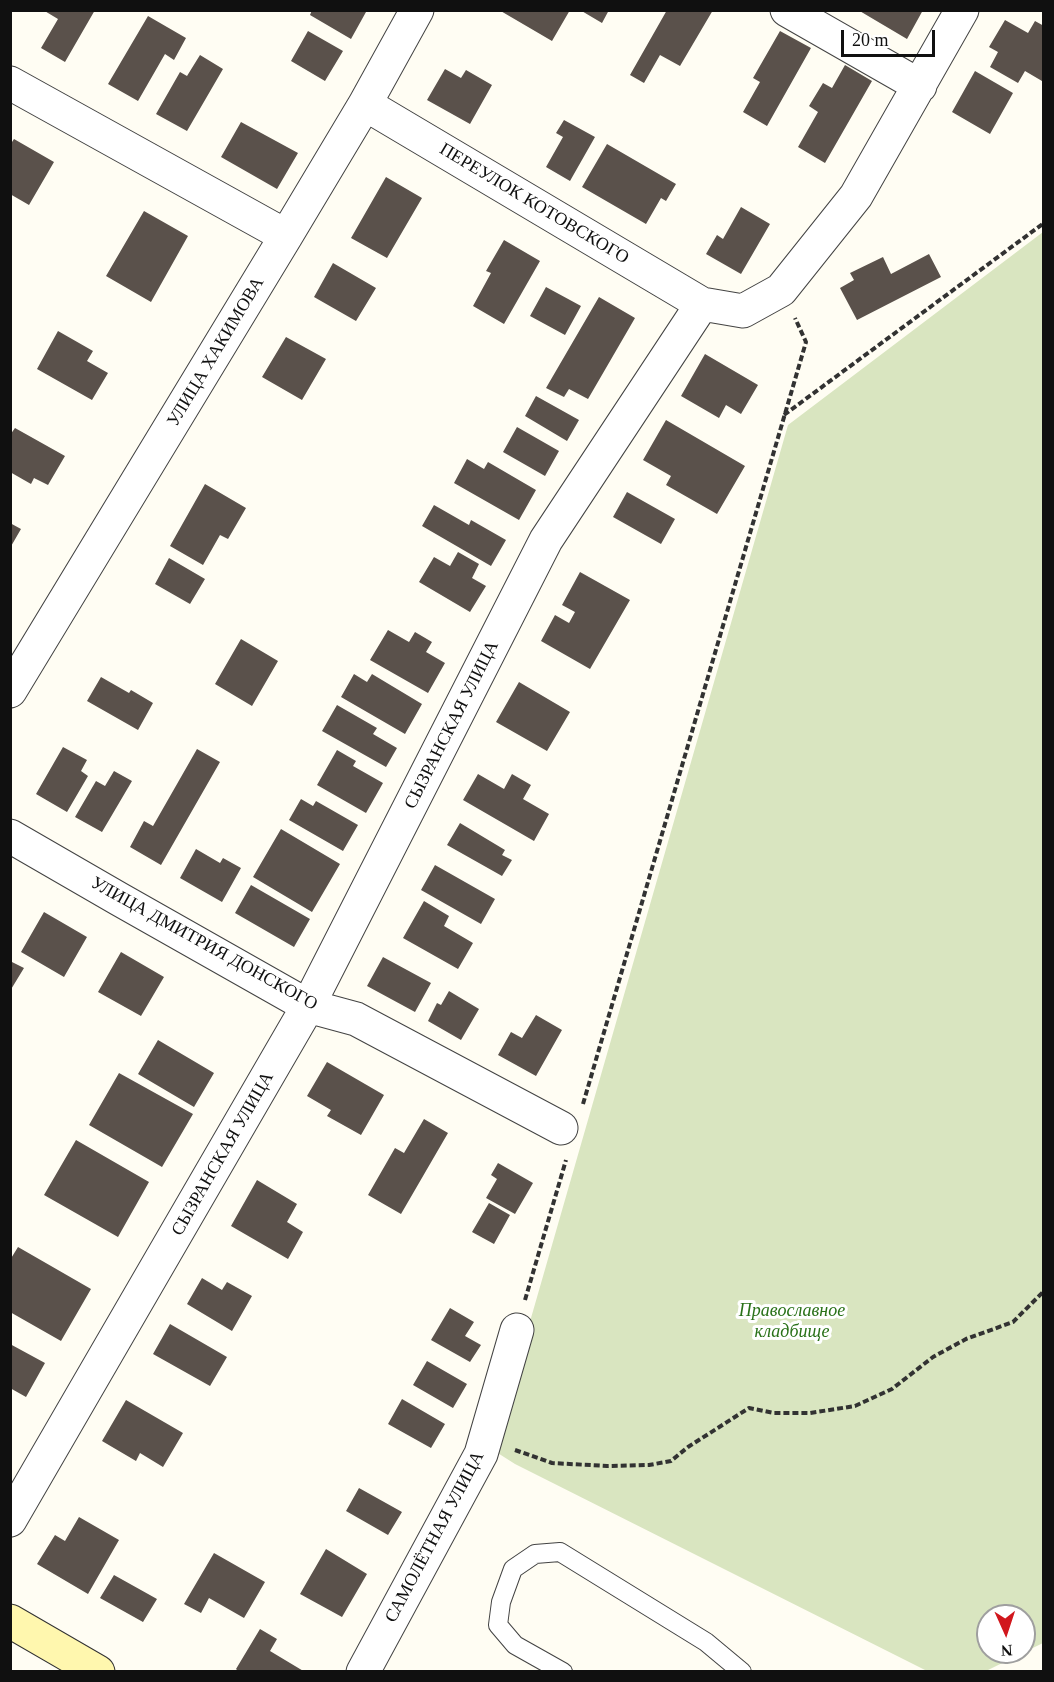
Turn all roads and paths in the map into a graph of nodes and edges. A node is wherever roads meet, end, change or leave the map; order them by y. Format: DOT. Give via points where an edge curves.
graph roads {
  1 [pos="417,10"];
  2 [pos="787,10"];
  3 [pos="962,10"];
  4 [pos="10,83"];
  5 [pos="920,86"];
  6 [pos="365,104"];
  7 [pos="1044,223"];
  8 [pos="286,236"];
  9 [pos="781,290"];
  10 [pos="702,304"];
  11 [pos="784,416"];
  12 [pos="10,691"];
  13 [pos="10,836"];
  14 [pos="308,1006"];
  15 [pos="569,1133"];
  16 [pos="1044,1291"];
  17 [pos="517,1329"];
  18 [pos="485,1439"];
  19 [pos="10,1520"];
  20 [pos="10,1621"];
  21 [pos="98,1671"];
  22 [pos="363,1671"];
  23 [pos="563,1671"];
  24 [pos="742,1671"];
  1 -- 6 [label="street, УЛИЦА ХАКИМОВА"];
  2 -- 5 [label="street"];
  3 -- 5 [label="street"];
  4 -- 8 [label="street"];
  5 -- 9 [label="street" via="856,196"];
  6 -- 8 [label="street, УЛИЦА ХАКИМОВА"];
  6 -- 10 [label="street, ПЕРЕУЛОК КОТОВСКОГО"];
  7 -- 11 [label="path"];
  8 -- 12 [label="street, УЛИЦА ХАКИМОВА"];
  9 -- 10 [label="street" via="743,311"];
  9 -- 11 [label="path" via="806,342"];
  10 -- 14 [label="street, СЫЗРАНСКАЯ УЛИЦА" via="546,540"];
  11 -- 15 [label="path"];
  13 -- 14 [label="street, УЛИЦА ДМИТРИЯ ДОНСКОГО"];
  14 -- 15 [label="street, УЛИЦА ДМИТРИЯ ДОНСКОГО" via="356,1018"];
  14 -- 19 [label="street, СЫЗРАНСКАЯ УЛИЦА"];
  15 -- 17 [label="path"];
  16 -- 18 [label="path" via="1013,1322 966,1339 933,1357 892,1389 855,1406 810,1413 749,1408 671,1461 607,1466 552,1463"];
  17 -- 18 [label="street, САМОЛЁТНАЯ УЛИЦА"];
  18 -- 22 [label="street, САМОЛЁТНАЯ УЛИЦА" via="481,1454"];
  20 -- 21 [label="street"];
  23 -- 24 [label="lane" via="515,1645 498,1624 513,1569 535,1554 560,1552 705,1642"];
}
